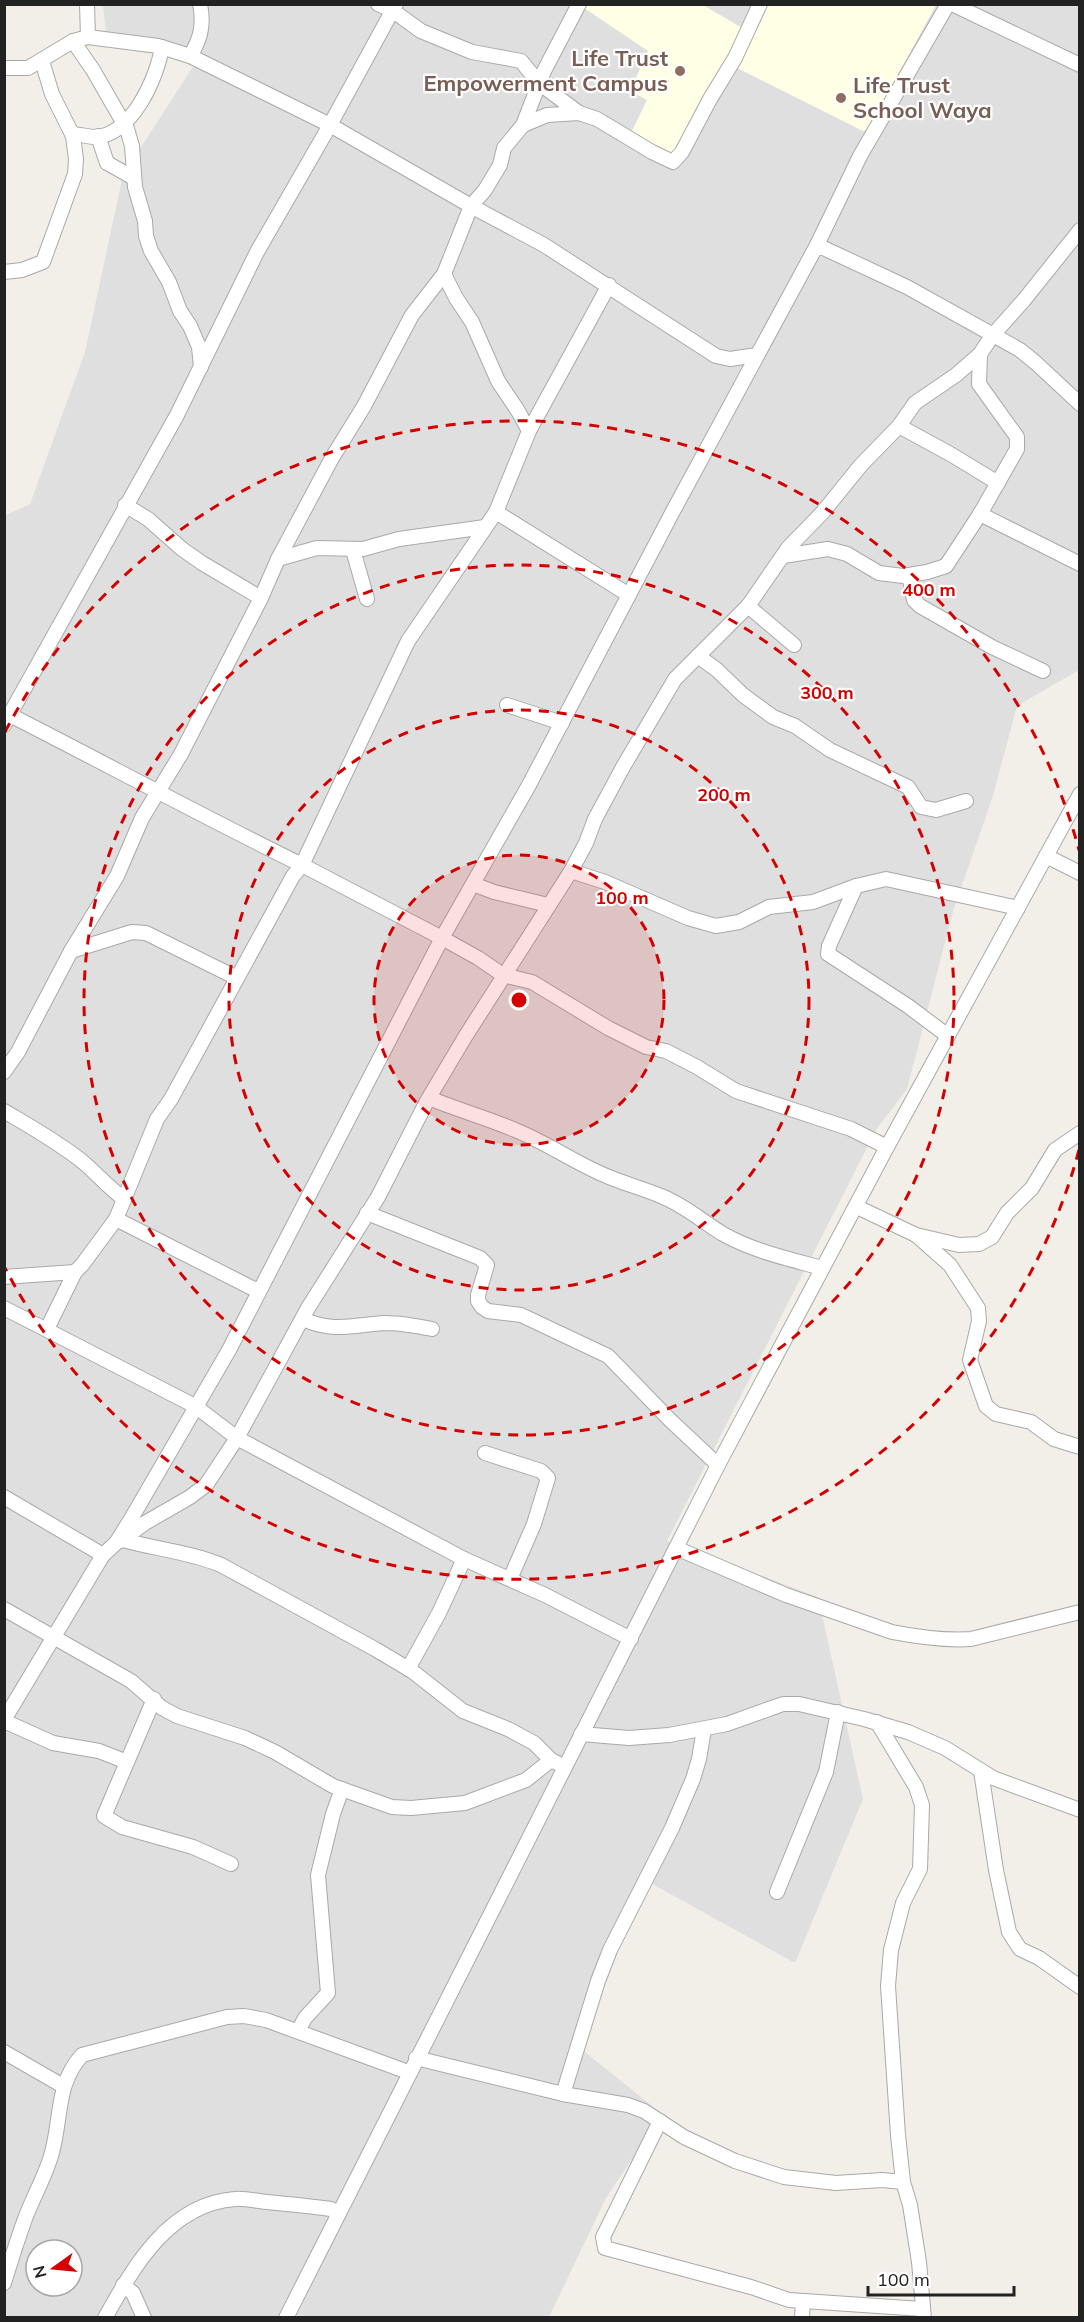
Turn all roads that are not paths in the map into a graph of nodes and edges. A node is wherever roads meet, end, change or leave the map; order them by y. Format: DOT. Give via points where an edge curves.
graph roads {
  1 [pos="87,4"];
  2 [pos="200,4"];
  3 [pos="378,4"];
  4 [pos="579,4"];
  5 [pos="760,4"];
  6 [pos="948,4"];
  7 [pos="952,4"];
  8 [pos="394,7"];
  9 [pos="88,37"];
  10 [pos="73,41"];
  11 [pos="162,47"];
  12 [pos="190,56"];
  13 [pos="42,61"];
  14 [pos="1080,65"];
  15 [pos="4,68"];
  16 [pos="539,83"];
  17 [pos="579,113"];
  18 [pos="125,123"];
  19 [pos="330,124"];
  20 [pos="524,125"];
  21 [pos="72,134"];
  22 [pos="98,136"];
  23 [pos="134,178"];
  24 [pos="471,206"];
  25 [pos="1080,230"];
  26 [pos="817,245"];
  27 [pos="4,272"];
  28 [pos="444,274"];
  29 [pos="609,285"];
  30 [pos="992,336"];
  31 [pos="980,354"];
  32 [pos="757,355"];
  33 [pos="201,367"];
  34 [pos="1080,404"];
  35 [pos="899,426"];
  36 [pos="529,431"];
  37 [pos="998,483"];
  38 [pos="125,506"];
  39 [pos="496,512"];
  40 [pos="980,514"];
  41 [pos="486,527"];
  42 [pos="353,550"];
  43 [pos="783,556"];
  44 [pos="279,559"];
  45 [pos="1080,564"];
  46 [pos="909,575"];
  47 [pos="629,595"];
  48 [pos="261,598"];
  49 [pos="367,599"];
  50 [pos="748,606"];
  51 [pos="794,645"];
  52 [pos="698,656"];
  53 [pos="1043,671"];
  54 [pos="507,705"];
  55 [pos="7,720"];
  56 [pos="562,723"];
  57 [pos="160,791"];
  58 [pos="1080,794"];
  59 [pos="966,801"];
  60 [pos="1046,856"];
  61 [pos="302,865"];
  62 [pos="571,871"];
  63 [pos="1080,873"];
  64 [pos="473,884"];
  65 [pos="856,886"];
  66 [pos="548,905"];
  67 [pos="1018,908"];
  68 [pos="442,938"];
  69 [pos="71,951"];
  70 [pos="503,975"];
  71 [pos="237,978"];
  72 [pos="948,1036"];
  73 [pos="4,1072"];
  74 [pos="429,1098"];
  75 [pos="4,1111"];
  76 [pos="1080,1133"];
  77 [pos="887,1147"];
  78 [pos="124,1199"];
  79 [pos="857,1207"];
  80 [pos="367,1213"];
  81 [pos="116,1219"];
  82 [pos="916,1235"];
  83 [pos="822,1268"];
  84 [pos="75,1272"];
  85 [pos="4,1277"];
  86 [pos="258,1291"];
  87 [pos="4,1308"];
  88 [pos="303,1319"];
  89 [pos="47,1329"];
  90 [pos="432,1329"];
  91 [pos="195,1406"];
  92 [pos="237,1438"];
  93 [pos="1080,1447"];
  94 [pos="485,1453"];
  95 [pos="718,1465"];
  96 [pos="4,1497"];
  97 [pos="120,1541"];
  98 [pos="676,1548"];
  99 [pos="104,1555"];
  100 [pos="464,1559"];
  101 [pos="510,1579"];
  102 [pos="4,1609"];
  103 [pos="1080,1612"];
  104 [pos="53,1637"];
  105 [pos="631,1639"];
  106 [pos="408,1669"];
  107 [pos="154,1699"];
  108 [pos="838,1712"];
  109 [pos="4,1720"];
  110 [pos="877,1722"];
  111 [pos="704,1729"];
  112 [pos="581,1734"];
  113 [pos="127,1762"];
  114 [pos="557,1764"];
  115 [pos="981,1771"];
  116 [pos="342,1790"];
  117 [pos="1080,1810"];
  118 [pos="231,1864"];
  119 [pos="777,1892"];
  120 [pos="1080,1987"];
  121 [pos="298,2031"];
  122 [pos="4,2052"];
  123 [pos="416,2058"];
  124 [pos="408,2072"];
  125 [pos="63,2086"];
  126 [pos="563,2094"];
  127 [pos="660,2121"];
  128 [pos="903,2182"];
  129 [pos="338,2214"];
  130 [pos="4,2283"];
  131 [pos="123,2285"];
  132 [pos="803,2301"];
  133 [pos="923,2313"];
  134 [pos="105,2318"];
  135 [pos="144,2318"];
  136 [pos="286,2318"];
  137 [pos="802,2318"];
  1 -- 9 [label="street"];
  2 -- 12 [label="street" via="202,28"];
  3 -- 8 [label="street"];
  4 -- 16 [label="street"];
  5 -- 17 [label="street" via="735,58 674,162 597,118"];
  6 -- 26 [label="street" via="860,156"];
  7 -- 14 [label="street"];
  8 -- 16 [label="street" via="421,31 472,52 521,61"];
  8 -- 19 [label="street"];
  9 -- 10 [label="street"];
  9 -- 11 [label="street"];
  10 -- 13 [label="street"];
  10 -- 18 [label="street"];
  11 -- 12 [label="street"];
  11 -- 18 [label="street" via="149,89"];
  12 -- 19 [label="street"];
  13 -- 15 [label="street" via="28,68"];
  13 -- 21 [label="street" via="52,94"];
  16 -- 17 [label="street"];
  16 -- 20 [label="street"];
  17 -- 20 [label="street" via="547,115"];
  18 -- 22 [label="street"];
  18 -- 23 [label="street" via="132,146"];
  19 -- 24 [label="street"];
  19 -- 33 [label="street" via="257,252"];
  20 -- 24 [label="street" via="504,148 500,165"];
  21 -- 22 [label="street"];
  21 -- 27 [label="street" via="75,174 43,262"];
  22 -- 23 [label="street" via="107,163"];
  23 -- 33 [label="street" via="151,251 199,347"];
  24 -- 28 [label="street"];
  24 -- 29 [label="street"];
  25 -- 30 [label="street"];
  26 -- 30 [label="street" via="907,287"];
  26 -- 32 [label="street"];
  28 -- 36 [label="street" via="472,322 498,381"];
  28 -- 44 [label="street" via="412,315"];
  29 -- 32 [label="street" via="716,356"];
  29 -- 36 [label="street"];
  30 -- 31 [label="street"];
  30 -- 34 [label="street" via="1020,350"];
  31 -- 35 [label="street" via="915,403"];
  31 -- 37 [label="street" via="980,384 1018,444"];
  32 -- 47 [label="street"];
  33 -- 38 [label="street"];
  35 -- 37 [label="street"];
  35 -- 43 [label="street"];
  36 -- 39 [label="street"];
  37 -- 40 [label="street"];
  38 -- 48 [label="street" via="148,519 202,563"];
  38 -- 55 [label="street"];
  39 -- 41 [label="street"];
  39 -- 47 [label="street"];
  40 -- 45 [label="street"];
  40 -- 46 [label="street" via="946,566"];
  41 -- 42 [label="street" via="399,539"];
  41 -- 61 [label="street" via="408,642"];
  42 -- 44 [label="street" via="317,548"];
  42 -- 49 [label="street"];
  43 -- 46 [label="street" via="828,549 847,554 879,573"];
  43 -- 50 [label="street"];
  44 -- 48 [label="street"];
  46 -- 53 [label="street" via="914,600 920,606"];
  47 -- 56 [label="street"];
  48 -- 57 [label="street"];
  50 -- 51 [label="street"];
  50 -- 52 [label="street"];
  52 -- 59 [label="street" via="773,717 795,726 830,750 908,787 921,807 936,810"];
  52 -- 62 [label="street" via="675,679 662,701 606,798"];
  54 -- 56 [label="street"];
  55 -- 57 [label="street"];
  56 -- 64 [label="street"];
  57 -- 61 [label="street"];
  57 -- 69 [label="street" via="142,818 117,876"];
  58 -- 60 [label="street"];
  60 -- 63 [label="street"];
  60 -- 67 [label="street"];
  61 -- 68 [label="street"];
  61 -- 71 [label="street"];
  62 -- 65 [label="street" via="716,926 740,922 769,907 813,902"];
  62 -- 66 [label="street"];
  64 -- 66 [label="street"];
  64 -- 68 [label="street"];
  65 -- 67 [label="street" via="886,879"];
  65 -- 72 [label="street" via="828,954"];
  66 -- 70 [label="street"];
  67 -- 72 [label="street"];
  68 -- 70 [label="street"];
  68 -- 86 [label="street"];
  69 -- 71 [label="street" via="140,932"];
  69 -- 73 [label="street"];
  70 -- 74 [label="street"];
  70 -- 77 [label="street" via="532,982 608,1028 646,1047 666,1051 736,1090 851,1129"];
  71 -- 78 [label="street" via="158,1119"];
  72 -- 77 [label="street"];
  74 -- 80 [label="street"];
  74 -- 83 [label="street" via="519,1131 609,1177 662,1196 741,1243"];
  75 -- 78 [label="street" via="83,1162"];
  76 -- 82 [label="street" via="1055,1150 1032,1188 1007,1213 992,1237 979,1244 959,1245"];
  77 -- 79 [label="street"];
  78 -- 81 [label="street"];
  79 -- 82 [label="street"];
  79 -- 83 [label="street"];
  80 -- 88 [label="street"];
  80 -- 95 [label="street" via="480,1258 486,1266 478,1295 482,1307 521,1315 608,1356"];
  81 -- 84 [label="street"];
  81 -- 86 [label="street"];
  82 -- 93 [label="street" via="950,1265 978,1308 970,1360 986,1406 996,1414 1031,1422 1054,1439"];
  83 -- 95 [label="street"];
  84 -- 85 [label="street"];
  84 -- 89 [label="street"];
  86 -- 91 [label="street"];
  87 -- 89 [label="street"];
  88 -- 90 [label="street" via="341,1329 389,1323"];
  88 -- 92 [label="street"];
  89 -- 91 [label="street"];
  91 -- 92 [label="street"];
  91 -- 97 [label="street"];
  92 -- 97 [label="street" via="206,1485"];
  92 -- 100 [label="street"];
  94 -- 101 [label="street" via="541,1471 548,1478 534,1524"];
  95 -- 98 [label="street"];
  96 -- 99 [label="street"];
  97 -- 99 [label="street"];
  97 -- 106 [label="street" via="221,1565"];
  98 -- 103 [label="street" via="786,1595 910,1635 955,1641 971,1639"];
  98 -- 105 [label="street"];
  99 -- 104 [label="street"];
  100 -- 101 [label="street"];
  100 -- 106 [label="street"];
  101 -- 105 [label="street"];
  102 -- 104 [label="street"];
  104 -- 107 [label="street" via="105,1665"];
  104 -- 109 [label="street"];
  105 -- 112 [label="street"];
  106 -- 114 [label="street" via="463,1711 534,1743"];
  107 -- 113 [label="street"];
  107 -- 116 [label="street" via="177,1716 245,1738"];
  108 -- 110 [label="street"];
  108 -- 111 [label="street" via="783,1704"];
  108 -- 119 [label="street" via="826,1772"];
  109 -- 113 [label="street" via="53,1743 99,1751"];
  110 -- 115 [label="street" via="945,1748"];
  110 -- 128 [label="street" via="916,1787 922,1805 920,1869 903,1903 891,1950 888,1986"];
  111 -- 112 [label="street" via="629,1738"];
  111 -- 126 [label="street" via="693,1779 598,1981"];
  112 -- 114 [label="street"];
  113 -- 118 [label="street" via="105,1810 107,1819 193,1847"];
  114 -- 116 [label="street" via="465,1803 392,1807"];
  114 -- 123 [label="street"];
  115 -- 117 [label="street"];
  115 -- 120 [label="street" via="1009,1932 1020,1949"];
  116 -- 121 [label="street" via="318,1875 328,1993"];
  121 -- 124 [label="street"];
  121 -- 125 [label="street" via="244,2016 227,2017 82,2055"];
  122 -- 125 [label="street"];
  123 -- 124 [label="street"];
  123 -- 126 [label="street"];
  124 -- 129 [label="street"];
  125 -- 130 [label="street" via="51,2156"];
  126 -- 127 [label="street" via="628,2105"];
  127 -- 128 [label="street" via="735,2161 784,2177 836,2183"];
  127 -- 132 [label="street" via="603,2237 605,2248"];
  128 -- 133 [label="street" via="914,2232"];
  129 -- 131 [label="street" via="331,2209 236,2198 207,2204 178,2218"];
  129 -- 136 [label="street"];
  131 -- 134 [label="street"];
  131 -- 135 [label="street" via="133,2293"];
  132 -- 133 [label="street"];
  132 -- 137 [label="street"];
}
